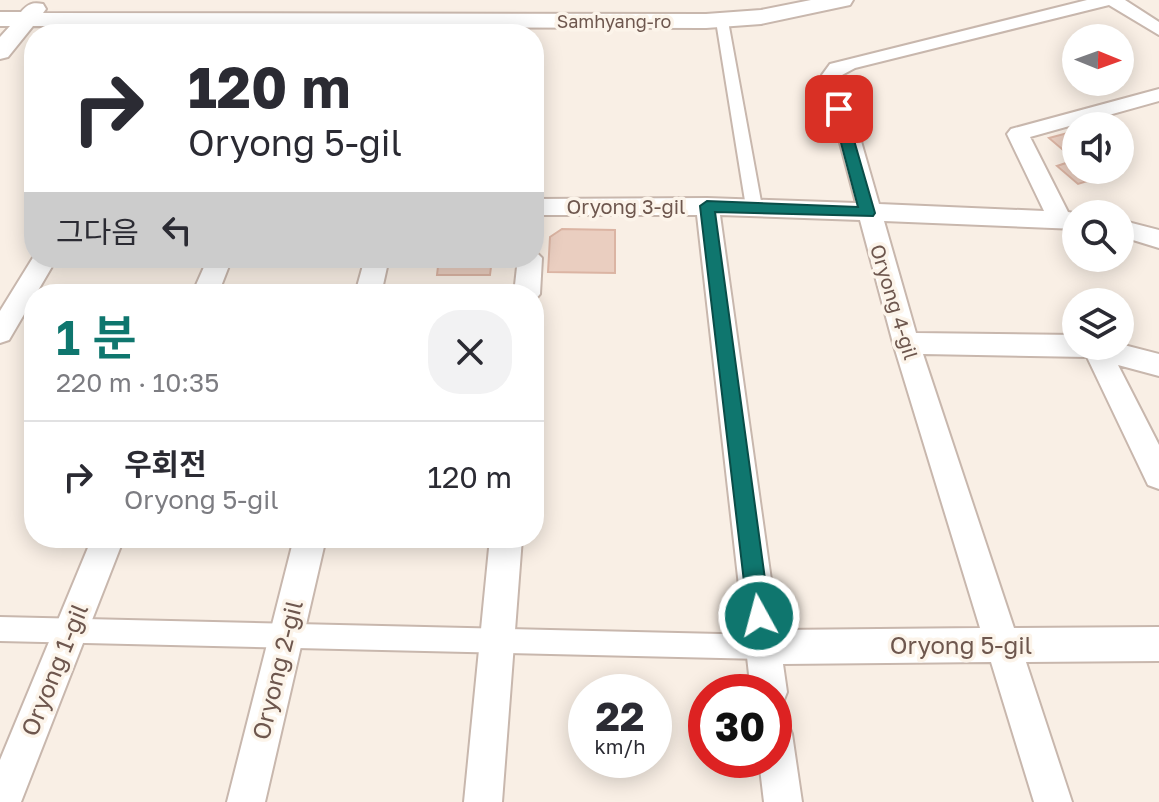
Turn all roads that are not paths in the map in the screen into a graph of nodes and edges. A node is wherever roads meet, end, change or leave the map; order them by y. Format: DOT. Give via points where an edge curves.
graph roads {
  1 [pos="43,0"];
  2 [pos="842,0"];
  3 [pos="1111,0"];
  4 [pos="0,19"];
  5 [pos="26,19"];
  6 [pos="722,21"];
  7 [pos="252,24"];
  8 [pos="544,25"];
  9 [pos="1159,30"];
  10 [pos="0,52"];
  11 [pos="1159,95"];
  12 [pos="707,206"];
  13 [pos="544,207"];
  14 [pos="754,207"];
  15 [pos="1062,211"];
  16 [pos="867,213"];
  17 [pos="1062,220"];
  18 [pos="1134,232"];
  19 [pos="1159,239"];
  20 [pos="24,293"];
  21 [pos="0,333"];
  22 [pos="906,343"];
  23 [pos="1062,346"];
  24 [pos="1134,358"];
  25 [pos="1102,360"];
  26 [pos="1159,365"];
  27 [pos="1159,475"];
  28 [pos="104,548"];
  29 [pos="308,548"];
  30 [pos="505,548"];
  31 [pos="0,629"];
  32 [pos="70,631"];
  33 [pos="286,636"];
  34 [pos="497,641"];
  35 [pos="1159,644"];
  36 [pos="1004,646"];
  37 [pos="763,647"];
  38 [pos="767,674"];
  39 [pos="780,778"];
  40 [pos="2,802"];
  41 [pos="246,802"];
  42 [pos="483,802"];
  43 [pos="783,802"];
  44 [pos="1053,802"];
  1 -- 5 [label="street"];
  2 -- 6 [label="street, Samhyang-ro"];
  3 -- 9 [label="street"];
  3 -- 16 [label="street, Oryong 4-gil" via="837,68 831,83"];
  4 -- 5 [label="street, Samhyang-ro"];
  5 -- 7 [label="street, Samhyang-ro"];
  5 -- 10 [label="street"];
  6 -- 8 [label="street, Samhyang-ro"];
  6 -- 14 [label="street"];
  11 -- 15 [label="street" via="1018,134"];
  12 -- 13 [label="street, Oryong 3-gil"];
  12 -- 14 [label="street"];
  12 -- 37 [label="street, Oryong 3-gil"];
  14 -- 16 [label="street"];
  16 -- 17 [label="street"];
  16 -- 22 [label="street, Oryong 4-gil"];
  18 -- 19 [label="street"];
  20 -- 21 [label="street"];
  22 -- 23 [label="street"];
  22 -- 36 [label="street, Oryong 4-gil"];
  24 -- 26 [label="street"];
  25 -- 27 [label="street"];
  28 -- 32 [label="street, Oryong 1-gil"];
  29 -- 33 [label="street, Oryong 2-gil"];
  30 -- 34 [label="street"];
  31 -- 32 [label="street"];
  32 -- 33 [label="street"];
  32 -- 40 [label="street, Oryong 1-gil"];
  33 -- 34 [label="street"];
  33 -- 41 [label="street, Oryong 2-gil"];
  34 -- 37 [label="street"];
  34 -- 42 [label="street"];
  35 -- 36 [label="street, Oryong 5-gil"];
  36 -- 37 [label="street, Oryong 5-gil"];
  36 -- 44 [label="street, Oryong 4-gil"];
  37 -- 38 [label="street, Oryong 3-gil"];
  39 -- 43 [label="street"];
}
